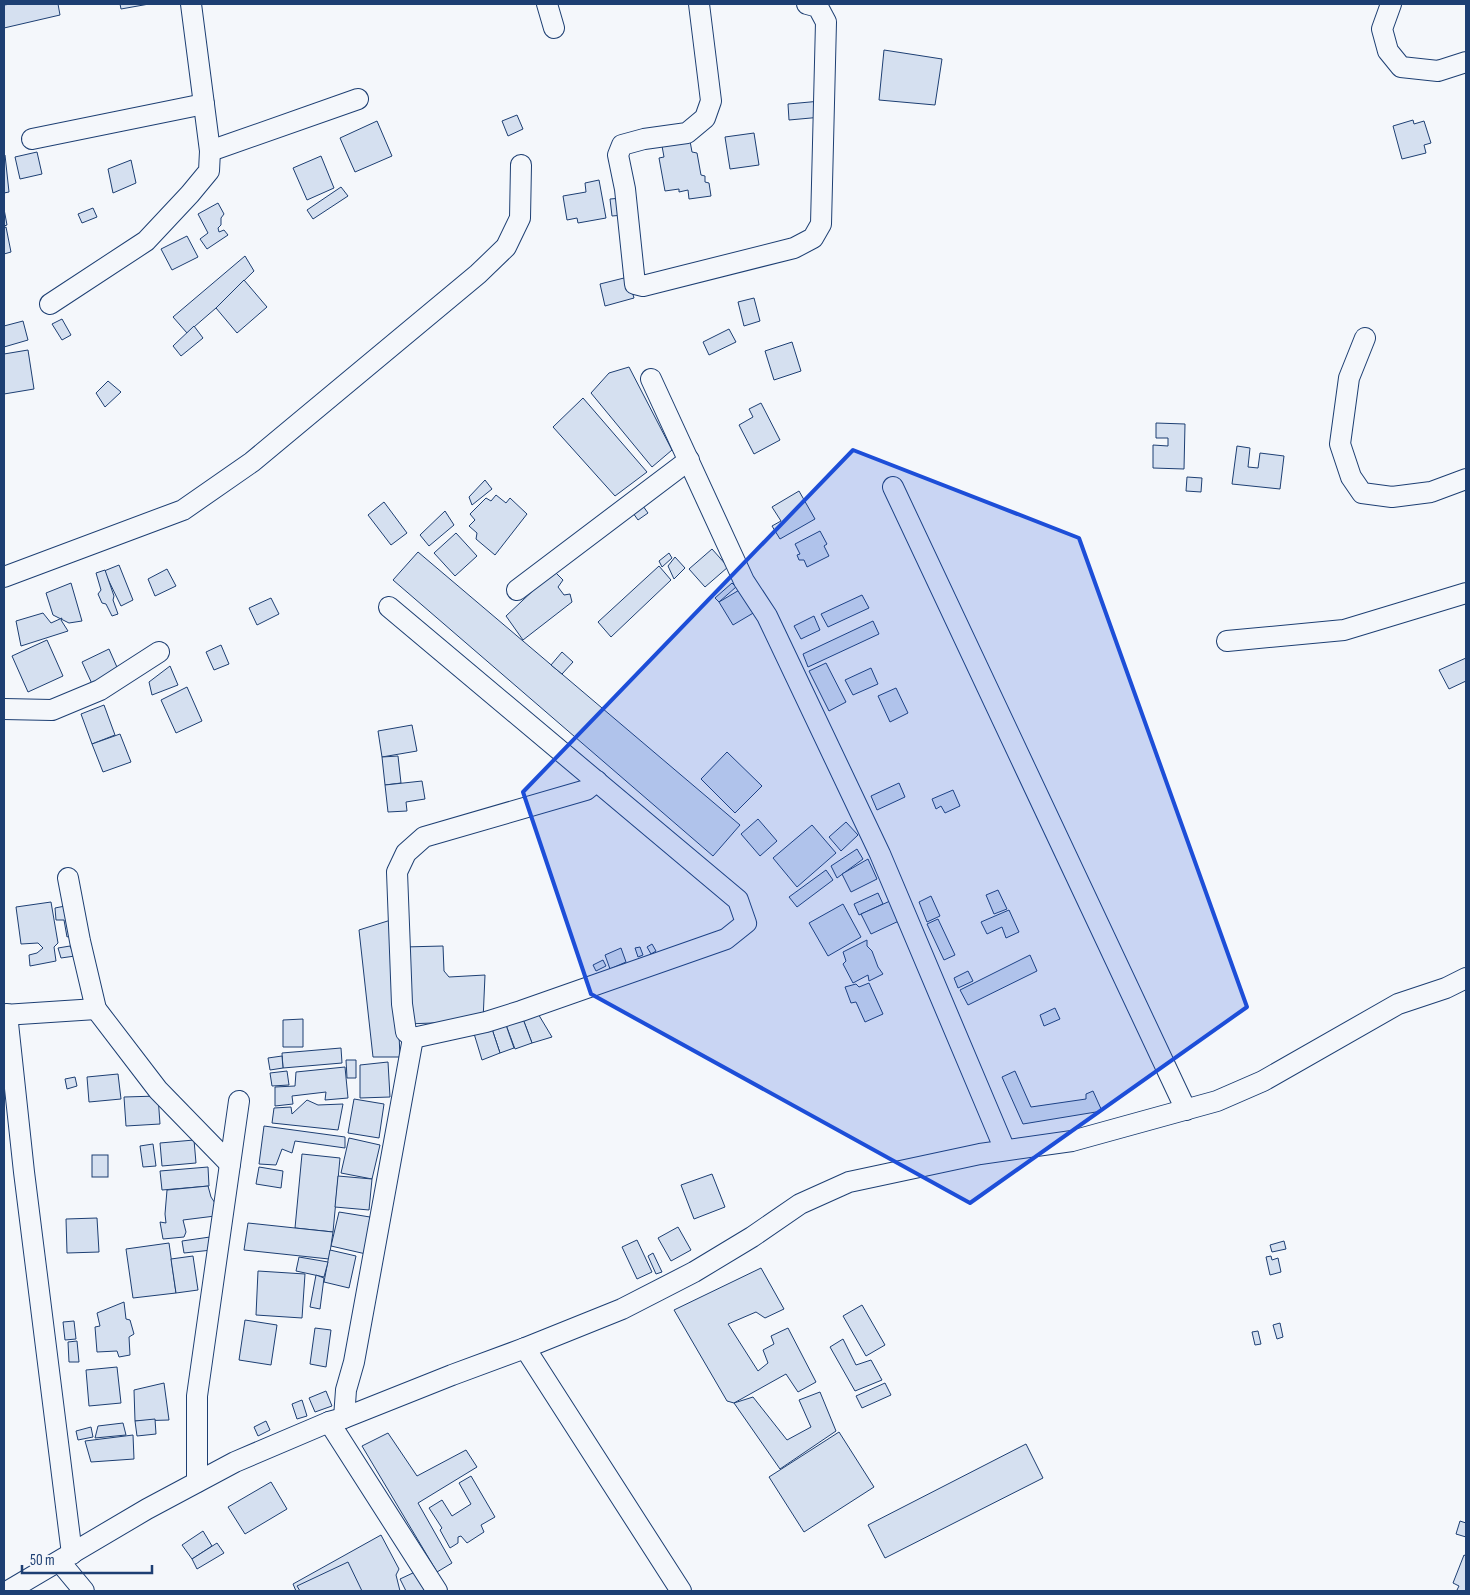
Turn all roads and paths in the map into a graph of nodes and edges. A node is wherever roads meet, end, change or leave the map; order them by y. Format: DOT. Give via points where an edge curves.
graph roads {
  1 [pos="191,4"];
  2 [pos="547,4"];
  3 [pos="700,4"];
  4 [pos="807,4"];
  5 [pos="1391,4"];
  6 [pos="554,28"];
  7 [pos="1466,62"];
  8 [pos="358,99"];
  9 [pos="204,104"];
  10 [pos="32,139"];
  11 [pos="210,151"];
  12 [pos="521,165"];
  13 [pos="50,304"];
  14 [pos="1365,338"];
  15 [pos="652,379"];
  16 [pos="689,460"];
  17 [pos="1466,479"];
  18 [pos="892,486"];
  19 [pos="4,577"];
  20 [pos="517,590"];
  21 [pos="1466,593"];
  22 [pos="389,607"];
  23 [pos="1227,641"];
  24 [pos="159,652"];
  25 [pos="4,709"];
  26 [pos="597,781"];
  27 [pos="68,878"];
  28 [pos="1466,978"];
  29 [pos="96,1009"];
  30 [pos="5,1014"];
  31 [pos="413,1038"];
  32 [pos="238,1101"];
  33 [pos="1186,1110"];
  34 [pos="1005,1150"];
  35 [pos="230,1164"];
  36 [pos="525,1348"];
  37 [pos="336,1420"];
  38 [pos="197,1482"];
  39 [pos="66,1558"];
  40 [pos="8,1591"];
  41 [pos="84,1591"];
  42 [pos="437,1591"];
  43 [pos="681,1591"];
  1 -- 9 [label="street"];
  2 -- 6 [label="street"];
  3 -- 4 [label="street" via="711,101 705,118 687,133 622,145 618,155 635,284 643,286 794,248 813,238 821,224 826,22 818,7"];
  5 -- 7 [label="street" via="1382,29 1388,51 1401,67 1438,71"];
  8 -- 11 [label="street"];
  9 -- 10 [label="street"];
  9 -- 11 [label="street"];
  11 -- 13 [label="street" via="210,170 146,240"];
  12 -- 19 [label="street" via="520,218 506,246 478,274 252,462 183,510"];
  14 -- 17 [label="street" via="1348,378 1340,444 1351,477 1362,493 1392,497 1431,492"];
  15 -- 16 [label="street"];
  16 -- 20 [label="street"];
  16 -- 34 [label="street" via="744,581 767,616 880,854"];
  18 -- 33 [label="street"];
  21 -- 23 [label="street" via="1344,630"];
  22 -- 26 [label="street"];
  24 -- 25 [label="street" via="100,690 52,710"];
  26 -- 31 [label="street" via="586,790 424,837 406,853 397,872 402,1004 406,1032"];
  26 -- 31 [label="street" via="738,900 746,923 726,939 521,1011"];
  27 -- 29 [label="street"];
  28 -- 33 [label="street" via="1398,1004 1263,1081 1217,1101"];
  29 -- 30 [label="street"];
  29 -- 35 [label="street" via="158,1090"];
  30 -- 39 [label="street"];
  31 -- 37 [label="street" via="354,1362"];
  32 -- 35 [label="street"];
  33 -- 34 [label="street" via="1072,1141"];
  34 -- 36 [label="street" via="849,1182 800,1204 686,1276 622,1309"];
  35 -- 38 [label="street" via="197,1396"];
  36 -- 37 [label="street"];
  36 -- 43 [label="street"];
  37 -- 38 [label="street" via="235,1462"];
  37 -- 42 [label="street"];
  38 -- 39 [label="street"];
  39 -- 40 [label="street"];
  39 -- 41 [label="street"];
}
